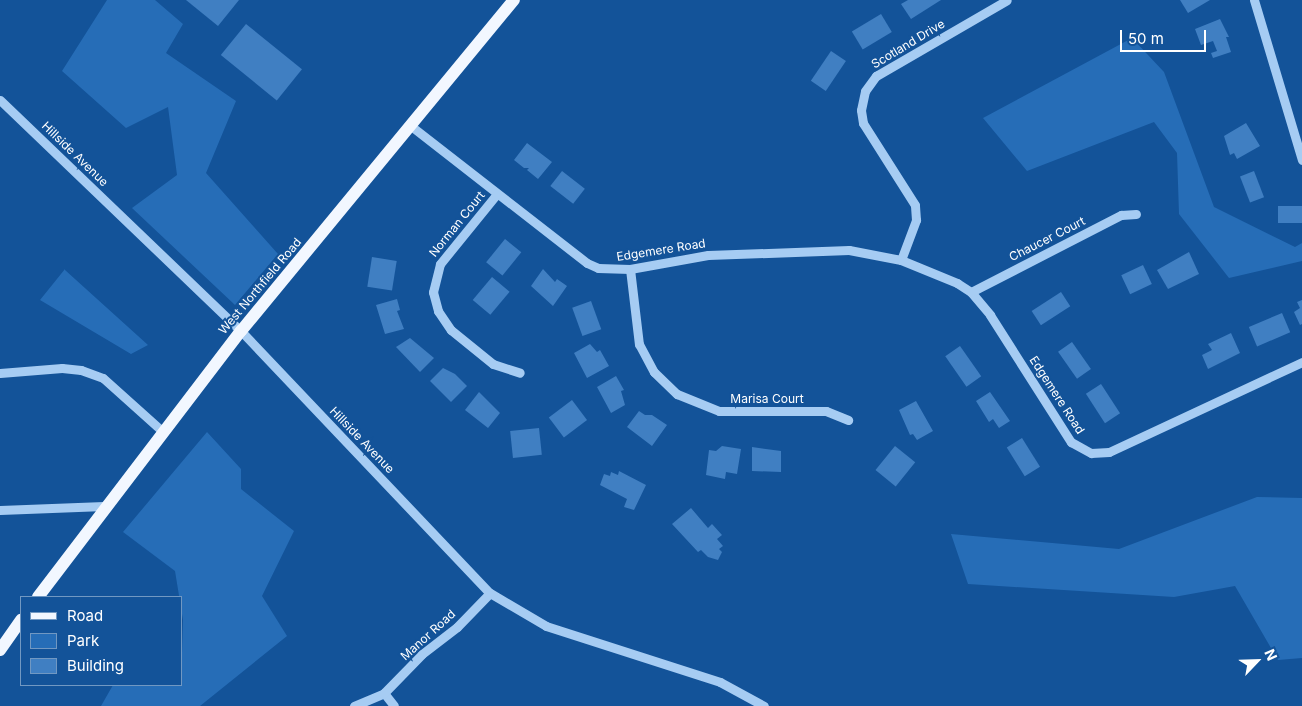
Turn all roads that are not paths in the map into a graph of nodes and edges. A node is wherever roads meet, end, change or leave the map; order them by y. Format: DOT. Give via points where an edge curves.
graph roads {
  1 [pos="514,0"];
  2 [pos="1008,0"];
  3 [pos="1254,0"];
  4 [pos="0,100"];
  5 [pos="411,126"];
  6 [pos="1302,160"];
  7 [pos="496,195"];
  8 [pos="1136,214"];
  9 [pos="901,260"];
  10 [pos="630,269"];
  11 [pos="971,292"];
  12 [pos="240,331"];
  13 [pos="1302,362"];
  14 [pos="0,373"];
  15 [pos="520,373"];
  16 [pos="848,420"];
  17 [pos="162,432"];
  18 [pos="104,506"];
  19 [pos="0,510"];
  20 [pos="490,594"];
  21 [pos="39,596"];
  22 [pos="20,621"];
  23 [pos="0,650"];
  24 [pos="384,693"];
  25 [pos="354,706"];
  26 [pos="394,706"];
  27 [pos="764,706"];
  1 -- 5 [label="main road, West Northfield Road"];
  2 -- 9 [label="street, Scotland Drive" via="876,76 862,100 864,123 869,134 915,205 916,220"];
  3 -- 6 [label="street"];
  4 -- 12 [label="street, Hillside Avenue"];
  5 -- 7 [label="street, Edgemere Road"];
  5 -- 12 [label="main road, West Northfield Road"];
  7 -- 10 [label="street, Edgemere Road" via="587,263 611,270"];
  7 -- 15 [label="street, Norman Court" via="440,264 433,292 438,311 450,330 493,364"];
  8 -- 11 [label="street, Chaucer Court" via="1121,215"];
  9 -- 10 [label="street, Edgemere Road" via="849,250 811,249 708,254"];
  9 -- 11 [label="street, Edgemere Road"];
  10 -- 16 [label="street, Marisa Court" via="639,344 654,372 677,394 719,411 826,412"];
  11 -- 13 [label="street, Edgemere Road" via="990,315 1071,442 1091,453 1109,452"];
  12 -- 17 [label="main road, West Northfield Road"];
  12 -- 20 [label="street, Hillside Avenue"];
  14 -- 17 [label="street" via="62,368 81,370 103,378"];
  17 -- 18 [label="main road, West Northfield Road"];
  18 -- 19 [label="street"];
  18 -- 21 [label="main road, West Northfield Road"];
  20 -- 24 [label="street, Manor Road" via="457,627 422,654"];
  20 -- 27 [label="street, Hillside Avenue" via="546,626 720,682"];
  22 -- 23 [label="main road"];
  24 -- 25 [label="street, Manor Road"];
  24 -- 26 [label="street"];
}
